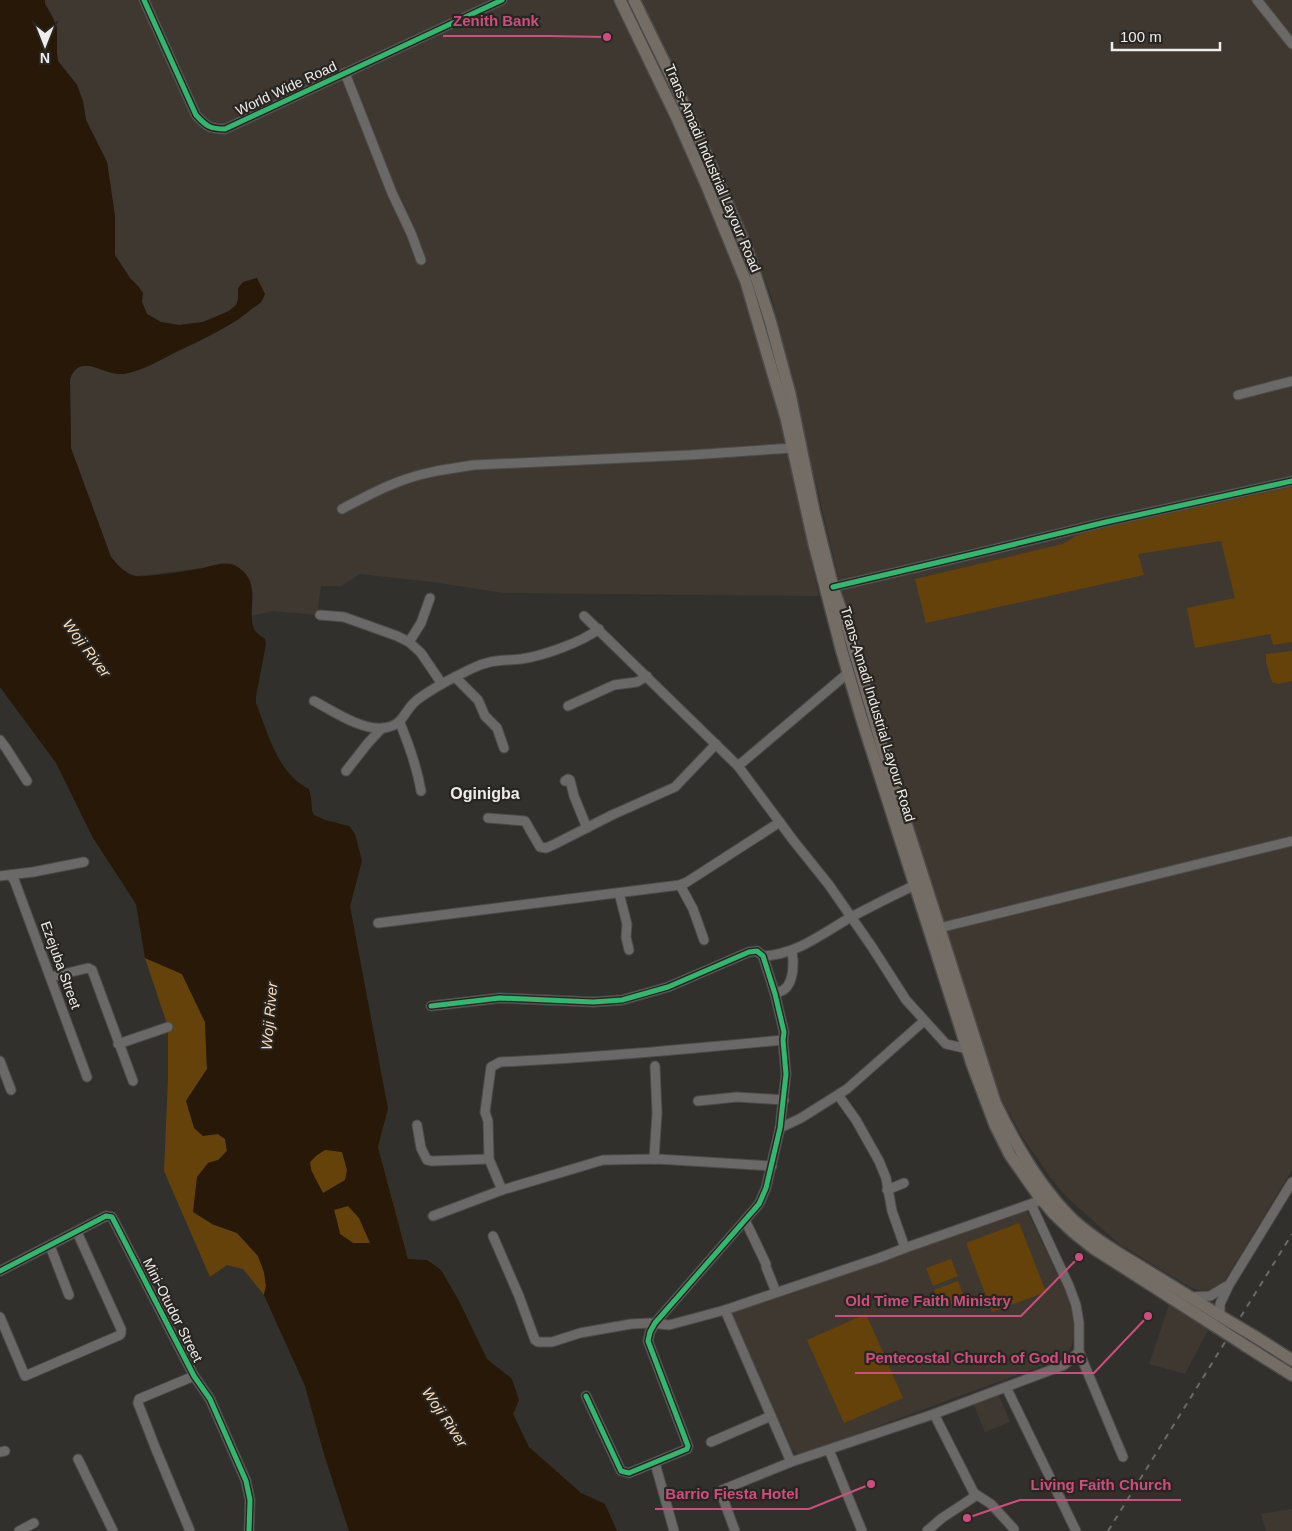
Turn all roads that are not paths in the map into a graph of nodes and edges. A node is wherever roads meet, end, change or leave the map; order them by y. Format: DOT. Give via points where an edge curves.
graph roads {
  1 [pos="144,0"];
  2 [pos="502,0"];
  3 [pos="620,0"];
  4 [pos="634,0"];
  5 [pos="1257,0"];
  6 [pos="1292,44"];
  7 [pos="345,74"];
  8 [pos="746,250"];
  9 [pos="735,254"];
  10 [pos="421,260"];
  11 [pos="1292,381"];
  12 [pos="1238,395"];
  13 [pos="792,448"];
  14 [pos="1292,481"];
  15 [pos="342,508"];
  16 [pos="833,587"];
  17 [pos="430,598"];
  18 [pos="320,615"];
  19 [pos="584,616"];
  20 [pos="599,629"];
  21 [pos="409,642"];
  22 [pos="848,673"];
  23 [pos="647,676"];
  24 [pos="455,678"];
  25 [pos="442,684"];
  26 [pos="314,701"];
  27 [pos="568,706"];
  28 [pos="400,723"];
  29 [pos="382,728"];
  30 [pos="0,740"];
  31 [pos="716,744"];
  32 [pos="504,748"];
  33 [pos="738,766"];
  34 [pos="346,771"];
  35 [pos="565,780"];
  36 [pos="27,781"];
  37 [pos="420,791"];
  38 [pos="488,818"];
  39 [pos="780,822"];
  40 [pos="588,828"];
  41 [pos="1292,841"];
  42 [pos="84,862"];
  43 [pos="10,875"];
  44 [pos="0,876"];
  45 [pos="680,885"];
  46 [pos="915,885"];
  47 [pos="619,893"];
  48 [pos="852,917"];
  49 [pos="378,923"];
  50 [pos="934,929"];
  51 [pos="704,940"];
  52 [pos="629,950"];
  53 [pos="792,951"];
  54 [pos="763,956"];
  55 [pos="51,977"];
  56 [pos="775,994"];
  57 [pos="432,1006"];
  58 [pos="924,1021"];
  59 [pos="168,1027"];
  60 [pos="783,1040"];
  61 [pos="118,1044"];
  62 [pos="968,1049"];
  63 [pos="0,1061"];
  64 [pos="655,1066"];
  65 [pos="87,1077"];
  66 [pos="133,1081"];
  67 [pos="11,1090"];
  68 [pos="838,1095"];
  69 [pos="784,1100"];
  70 [pos="698,1101"];
  71 [pos="417,1125"];
  72 [pos="780,1128"];
  73 [pos="489,1159"];
  74 [pos="654,1159"];
  75 [pos="772,1166"];
  76 [pos="1292,1182"];
  77 [pos="904,1183"];
  78 [pos="502,1190"];
  79 [pos="887,1190"];
  80 [pos="1037,1202"];
  81 [pos="433,1216"];
  82 [pos="745,1220"];
  83 [pos="77,1232"];
  84 [pos="493,1236"];
  85 [pos="50,1246"];
  86 [pos="905,1248"];
  87 [pos="0,1271"];
  88 [pos="1229,1284"];
  89 [pos="776,1292"];
  90 [pos="69,1295"];
  91 [pos="1190,1297"];
  92 [pos="725,1310"];
  93 [pos="0,1317"];
  94 [pos="1219,1319"];
  95 [pos="655,1323"];
  96 [pos="1079,1352"];
  97 [pos="1292,1360"];
  98 [pos="1292,1375"];
  99 [pos="194,1376"];
  100 [pos="1006,1388"];
  101 [pos="586,1396"];
  102 [pos="934,1414"];
  103 [pos="771,1416"];
  104 [pos="711,1442"];
  105 [pos="829,1450"];
  106 [pos="1123,1457"];
  107 [pos="78,1459"];
  108 [pos="791,1462"];
  109 [pos="655,1463"];
  110 [pos="974,1493"];
  111 [pos="34,1523"];
  112 [pos="19,1531"];
  113 [pos="114,1531"];
  114 [pos="190,1531"];
  115 [pos="249,1531"];
  116 [pos="674,1531"];
  117 [pos="735,1531"];
  118 [pos="862,1531"];
  119 [pos="927,1531"];
  120 [pos="1014,1531"];
  121 [pos="1076,1531"];
  1 -- 7 [label="street, World Wide Road" via="196,115 214,129 225,129"];
  2 -- 7 [label="street, World Wide Road"];
  3 -- 9 [label="main road, Trans-Amadi Industrial Layour Road" via="680,124"];
  4 -- 8 [label="main road, Trans-Amadi Industrial Layour Road" via="675,84"];
  5 -- 6 [label="street"];
  7 -- 10 [label="street"];
  8 -- 9 [label="main road"];
  8 -- 16 [label="main road, Trans-Amadi Industrial Layour Road" via="781,358"];
  9 -- 13 [label="main road, Trans-Amadi Industrial Layour Road" via="774,375"];
  11 -- 12 [label="street"];
  13 -- 15 [label="street" via="453,468 398,482"];
  13 -- 22 [label="main road, Trans-Amadi Industrial Layour Road" via="822,580"];
  14 -- 16 [label="street"];
  16 -- 50 [label="main road, Trans-Amadi Industrial Layour Road"];
  17 -- 21 [label="street" via="421,623"];
  18 -- 21 [label="street" via="344,617"];
  19 -- 20 [label="street"];
  20 -- 23 [label="street"];
  20 -- 24 [label="street" via="564,646 529,657 488,662"];
  21 -- 25 [label="street" via="421,653"];
  22 -- 33 [label="street"];
  22 -- 46 [label="main road, Trans-Amadi Industrial Layour Road"];
  23 -- 27 [label="street" via="637,682 614,685"];
  23 -- 31 [label="street"];
  24 -- 25 [label="street"];
  24 -- 32 [label="street" via="478,700 485,716 497,728"];
  25 -- 28 [label="street" via="412,705"];
  26 -- 29 [label="street" via="358,724"];
  28 -- 29 [label="street"];
  28 -- 37 [label="street" via="413,755"];
  29 -- 34 [label="street"];
  30 -- 36 [label="street"];
  31 -- 33 [label="street"];
  31 -- 40 [label="street" via="676,787"];
  33 -- 39 [label="street"];
  35 -- 40 [label="street" via="570,780"];
  38 -- 40 [label="street" via="525,821 538,845 546,848"];
  39 -- 45 [label="street"];
  39 -- 48 [label="street"];
  41 -- 50 [label="street"];
  42 -- 43 [label="street"];
  43 -- 44 [label="street"];
  43 -- 55 [label="street, Ezejuba Street"];
  45 -- 47 [label="street"];
  45 -- 51 [label="street"];
  46 -- 48 [label="street"];
  46 -- 50 [label="main road, Trans-Amadi Industrial Layour Road"];
  47 -- 49 [label="street"];
  47 -- 52 [label="street" via="627,924"];
  48 -- 53 [label="street"];
  48 -- 58 [label="street" via="895,985"];
  50 -- 62 [label="main road, Trans-Amadi Industrial Layour Road"];
  50 -- 91 [label="main road, Trans-Amadi Industrial Layour Road" via="995,1102 1028,1163 1059,1204 1088,1232"];
  53 -- 54 [label="street"];
  53 -- 56 [label="street" via="791,977 787,986"];
  54 -- 56 [label="street"];
  54 -- 57 [label="street" via="757,951 749,952 668,987 622,1000 500,998"];
  55 -- 61 [label="street" via="91,968"];
  55 -- 65 [label="street, Ezejuba Street"];
  56 -- 60 [label="street"];
  58 -- 62 [label="street" via="946,1044"];
  58 -- 68 [label="street"];
  59 -- 61 [label="street"];
  60 -- 69 [label="street"];
  60 -- 73 [label="street" via="495,1064 491,1067 485,1112"];
  61 -- 66 [label="street"];
  62 -- 80 [label="main road, Trans-Amadi Industrial Layour Road" via="995,1125"];
  63 -- 67 [label="street"];
  64 -- 74 [label="street" via="657,1113"];
  68 -- 72 [label="street"];
  68 -- 79 [label="street" via="879,1162"];
  69 -- 70 [label="street" via="737,1097"];
  69 -- 72 [label="street"];
  71 -- 73 [label="street" via="427,1160"];
  72 -- 75 [label="street"];
  73 -- 78 [label="street"];
  74 -- 75 [label="street"];
  74 -- 78 [label="street" via="599,1161"];
  75 -- 82 [label="street" via="763,1198"];
  76 -- 88 [label="street"];
  77 -- 79 [label="street"];
  78 -- 81 [label="street"];
  79 -- 86 [label="street"];
  80 -- 86 [label="street"];
  80 -- 94 [label="main road, Trans-Amadi Industrial Layour Road" via="1093,1248"];
  80 -- 96 [label="street" via="1076,1305"];
  82 -- 89 [label="street"];
  82 -- 95 [label="street"];
  83 -- 85 [label="street, Mini-Otudor Street"];
  83 -- 93 [label="street" via="120,1335 25,1376"];
  83 -- 99 [label="street, Mini-Otudor Street" via="106,1216 112,1217"];
  84 -- 95 [label="street" via="538,1342 552,1342 604,1328"];
  85 -- 87 [label="street, Mini-Otudor Street"];
  85 -- 90 [label="street"];
  86 -- 89 [label="street"];
  88 -- 91 [label="street" via="1210,1296"];
  88 -- 94 [label="street" via="1220,1304"];
  89 -- 92 [label="street"];
  91 -- 94 [label="main road, Trans-Amadi Industrial Layour Road"];
  92 -- 95 [label="street" via="668,1325"];
  92 -- 103 [label="street"];
  94 -- 97 [label="main road, bridge"];
  94 -- 98 [label="main road, bridge" via="1246,1346"];
  95 -- 109 [label="street" via="648,1341 688,1446"];
  96 -- 100 [label="street" via="1064,1364"];
  96 -- 106 [label="street"];
  99 -- 114 [label="street" via="138,1403"];
  99 -- 115 [label="street, Mini-Otudor Street" via="210,1400 246,1481 250,1500"];
  100 -- 102 [label="street"];
  100 -- 121 [label="street"];
  101 -- 109 [label="street" via="621,1471 629,1473"];
  102 -- 105 [label="street"];
  102 -- 110 [label="street"];
  103 -- 104 [label="street"];
  103 -- 108 [label="street"];
  105 -- 108 [label="street"];
  105 -- 118 [label="street"];
  107 -- 113 [label="street"];
  108 -- 117 [label="street" via="722,1490"];
  109 -- 116 [label="street"];
  110 -- 119 [label="street" via="974,1497"];
  110 -- 120 [label="street" via="990,1504"];
  111 -- 112 [label="street"];
}
